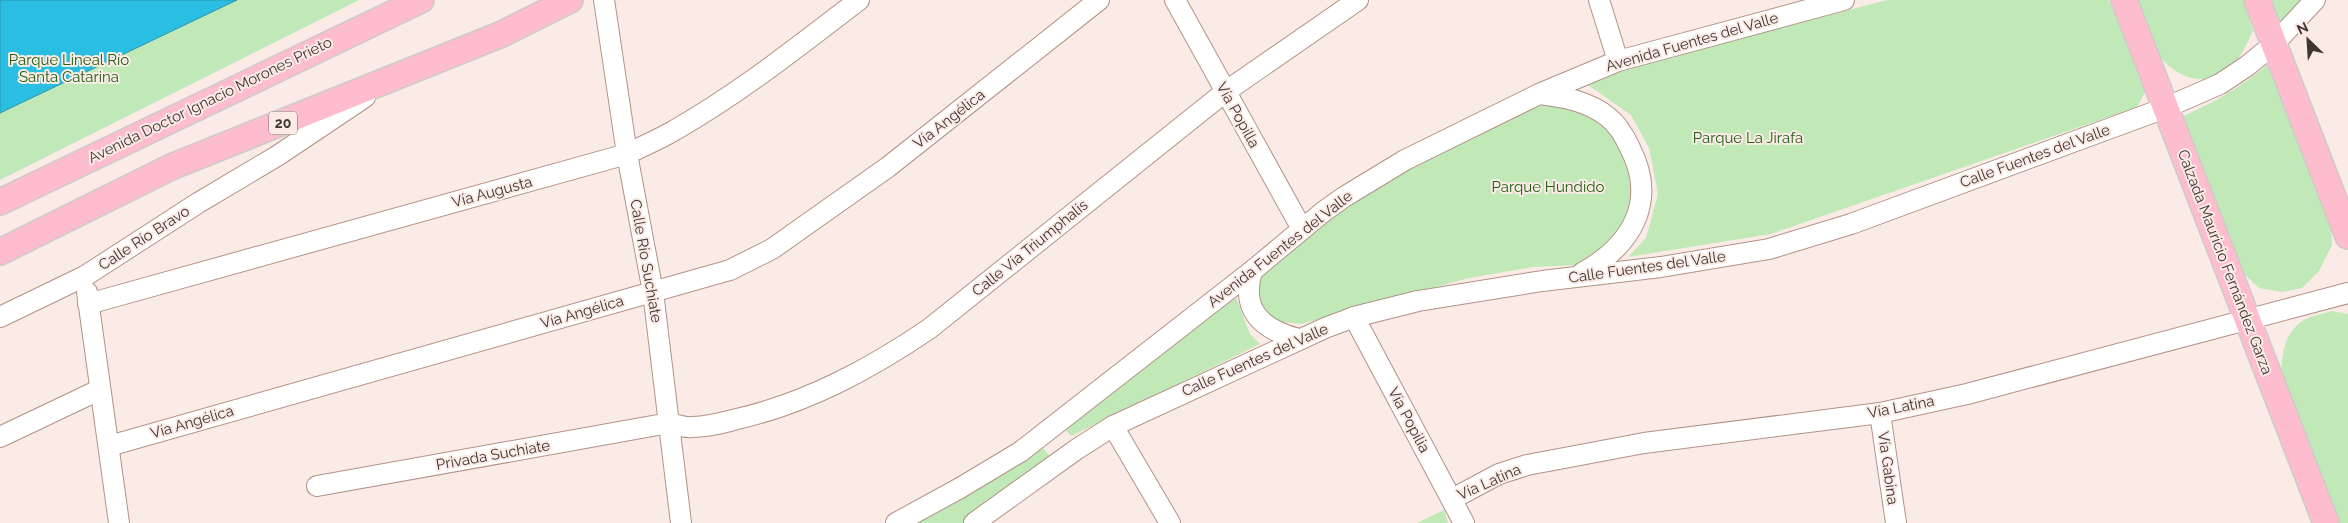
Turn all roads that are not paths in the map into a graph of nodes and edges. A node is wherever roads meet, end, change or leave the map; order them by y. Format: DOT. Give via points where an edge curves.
graph roads {
  1 [pos="421,0"];
  2 [pos="570,0"];
  3 [pos="604,0"];
  4 [pos="859,0"];
  5 [pos="1099,0"];
  6 [pos="1175,0"];
  7 [pos="1358,0"];
  8 [pos="1599,0"];
  9 [pos="1844,0"];
  10 [pos="2124,0"];
  11 [pos="2257,0"];
  12 [pos="2314,0"];
  13 [pos="2274,44"];
  14 [pos="1618,61"];
  15 [pos="387,82"];
  16 [pos="1225,92"];
  17 [pos="1539,94"];
  18 [pos="2164,108"];
  19 [pos="627,154"];
  20 [pos="0,202"];
  21 [pos="1302,229"];
  22 [pos="2348,236"];
  23 [pos="0,252"];
  24 [pos="1252,271"];
  25 [pos="85,276"];
  26 [pos="1576,277"];
  27 [pos="653,292"];
  28 [pos="2348,293"];
  29 [pos="88,304"];
  30 [pos="0,317"];
  31 [pos="1354,317"];
  32 [pos="2247,318"];
  33 [pos="1299,339"];
  34 [pos="100,390"];
  35 [pos="1880,413"];
  36 [pos="669,423"];
  37 [pos="1057,424"];
  38 [pos="1113,426"];
  39 [pos="0,437"];
  40 [pos="109,446"];
  41 [pos="1077,449"];
  42 [pos="316,486"];
  43 [pos="1452,499"];
  44 [pos="119,523"];
  45 [pos="681,523"];
  46 [pos="896,523"];
  47 [pos="974,523"];
  48 [pos="1170,523"];
  49 [pos="1464,523"];
  50 [pos="1896,523"];
  51 [pos="2326,523"];
  1 -- 20 [label="main road, Avenida Doctor Ignacio Morones Prieto"];
  2 -- 15 [label="main road, 20" via="502,34"];
  3 -- 19 [label="street, Calle Río Suchiate"];
  4 -- 19 [label="street, Vía Augusta" via="724,98 675,130"];
  5 -- 27 [label="street, Vía Angélica" via="888,168 786,239 730,270"];
  6 -- 16 [label="street, Vía Popilla"];
  7 -- 16 [label="street, Calle Vía Triumphalis"];
  8 -- 14 [label="street"];
  9 -- 14 [label="street, Avenida Fuentes del Valle"];
  10 -- 18 [label="main road, Calzada Mauricio Fernández Garza"];
  11 -- 13 [label="main road"];
  12 -- 13 [label="street, Calle Fuentes del Valle"];
  13 -- 18 [label="street, Calle Fuentes del Valle" via="2231,78"];
  13 -- 22 [label="main road"];
  14 -- 17 [label="street, Avenida Fuentes del Valle"];
  15 -- 23 [label="main road, 20" via="171,167"];
  15 -- 25 [label="street, Calle Río Bravo" via="277,156 198,202"];
  16 -- 21 [label="street, Vía Popilla"];
  16 -- 36 [label="street, Calle Vía Triumphalis" via="929,329 886,359 764,413 697,427"];
  17 -- 21 [label="street, Avenida Fuentes del Valle" via="1405,160 1344,197"];
  17 -- 26 [label="street" via="1570,98 1609,117 1626,138 1640,174 1642,194 1638,218 1604,261"];
  18 -- 26 [label="street, Calle Fuentes del Valle" via="1851,224 1769,249"];
  18 -- 32 [label="main road, Calzada Mauricio Fernández Garza"];
  19 -- 27 [label="street, Calle Río Suchiate"];
  19 -- 29 [label="street, Vía Augusta"];
  21 -- 24 [label="street, Avenida Fuentes del Valle"];
  24 -- 33 [label="street" via="1248,296 1260,321 1280,335"];
  24 -- 37 [label="street, Avenida Fuentes del Valle"];
  25 -- 29 [label="street, Calle Río Bravo"];
  25 -- 30 [label="street"];
  26 -- 31 [label="street, Calle Fuentes del Valle" via="1418,301"];
  27 -- 36 [label="street, Calle Río Suchiate"];
  27 -- 40 [label="street, Vía Angélica"];
  28 -- 32 [label="street, Vía Latina"];
  29 -- 34 [label="street, Calle Río Bravo"];
  31 -- 33 [label="street, Calle Fuentes del Valle"];
  31 -- 43 [label="street, Vía Popilia"];
  32 -- 35 [label="street, Vía Latina" via="1967,394"];
  32 -- 51 [label="main road, Calzada Mauricio Fernández Garza"];
  33 -- 38 [label="street, Calle Fuentes del Valle"];
  34 -- 39 [label="street"];
  34 -- 40 [label="street, Calle Río Bravo"];
  35 -- 43 [label="street, Vía Latina" via="1644,443 1527,465 1499,474"];
  35 -- 50 [label="street, Vía Gabina"];
  36 -- 42 [label="street, Privada Suchiate"];
  36 -- 45 [label="street, Calle Río Suchiate"];
  37 -- 41 [label="street" via="1062,444"];
  37 -- 46 [label="street, Avenida Fuentes del Valle" via="1020,452"];
  38 -- 41 [label="street, Calle Fuentes del Valle"];
  38 -- 48 [label="street"];
  40 -- 44 [label="street, Calle Río Bravo"];
  41 -- 47 [label="street, Calle Fuentes del Valle"];
  43 -- 49 [label="street, Vía Popilia"];
}
